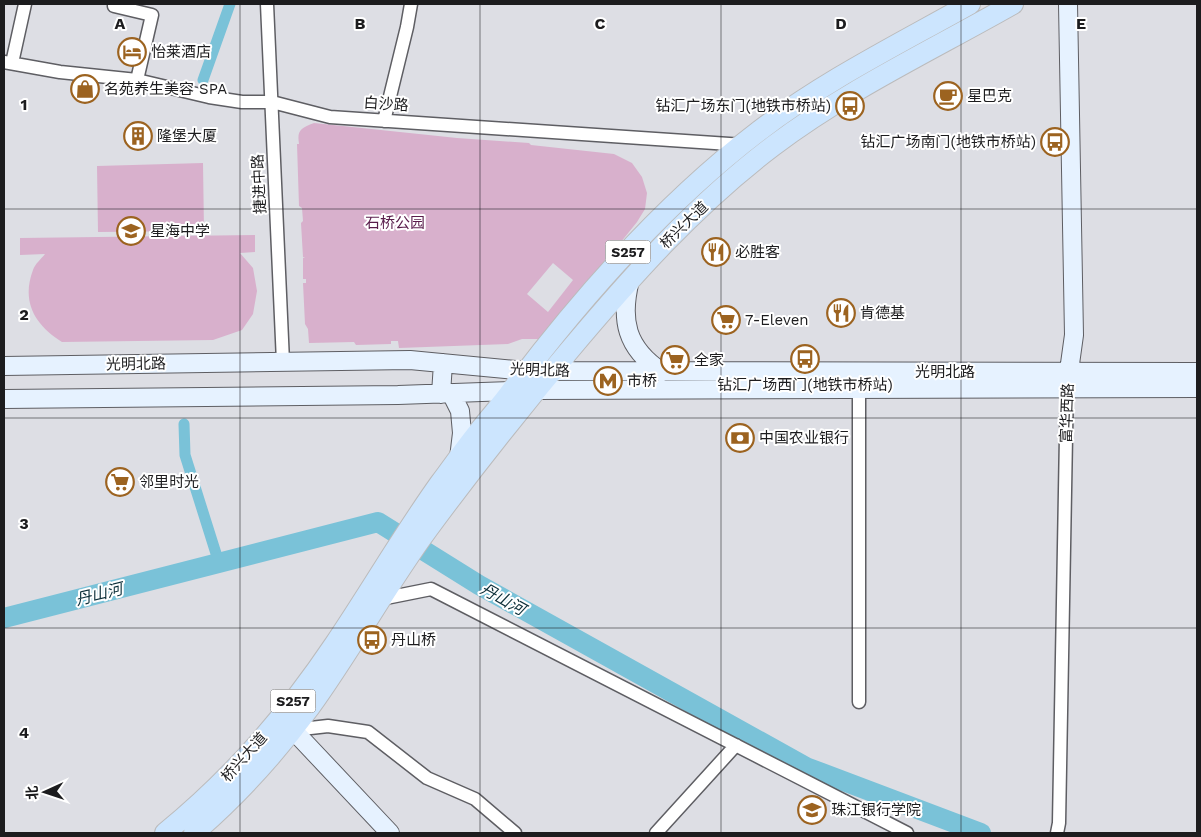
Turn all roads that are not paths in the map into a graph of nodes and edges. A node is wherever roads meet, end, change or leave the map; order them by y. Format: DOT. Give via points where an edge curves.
graph roads {
  1 [pos="25,4"];
  2 [pos="267,4"];
  3 [pos="411,4"];
  4 [pos="970,4"];
  5 [pos="1013,4"];
  6 [pos="1068,4"];
  7 [pos="114,6"];
  8 [pos="8,63"];
  9 [pos="137,80"];
  10 [pos="272,102"];
  11 [pos="384,121"];
  12 [pos="742,144"];
  13 [pos="770,148"];
  14 [pos="630,280"];
  15 [pos="283,362"];
  16 [pos="442,363"];
  17 [pos="4,366"];
  18 [pos="526,371"];
  19 [pos="552,371"];
  20 [pos="662,372"];
  21 [pos="1197,372"];
  22 [pos="1067,380"];
  23 [pos="1197,388"];
  24 [pos="859,389"];
  25 [pos="535,390"];
  26 [pos="512,391"];
  27 [pos="446,393"];
  28 [pos="4,399"];
  29 [pos="459,458"];
  30 [pos="423,522"];
  31 [pos="402,553"];
  32 [pos="381,599"];
  33 [pos="859,702"];
  34 [pos="293,730"];
  35 [pos="736,746"];
  36 [pos="1058,828"];
  37 [pos="165,833"];
  38 [pos="194,833"];
  39 [pos="390,833"];
  40 [pos="514,833"];
  41 [pos="656,833"];
  42 [pos="907,833"];
  1 -- 8 [label="street"];
  2 -- 10 [label="street, 捷进中路"];
  3 -- 11 [label="street"];
  4 -- 12 [label="main road, 桥兴大道 / S257" via="797,103"];
  5 -- 13 [label="main road, 桥兴大道 / S257" via="844,99"];
  6 -- 22 [label="main road, 富华西路" via="1074,335"];
  7 -- 9 [label="street" via="152,15"];
  8 -- 9 [label="street, 白沙路"];
  9 -- 10 [label="street, 白沙路" via="217,98"];
  10 -- 11 [label="street, 白沙路" via="330,117"];
  10 -- 15 [label="street, 捷进中路"];
  11 -- 12 [label="street, 白沙路"];
  12 -- 13 [label="street, 白沙路"];
  12 -- 18 [label="main road, 桥兴大道 / S257" via="638,241 562,325"];
  13 -- 14 [label="main road, 桥兴大道 / S257" via="671,236"];
  14 -- 19 [label="main road, 桥兴大道 / S257"];
  14 -- 20 [label="main road" via="625,306 628,330 640,354"];
  15 -- 16 [label="main road, 光明北路" via="410,360"];
  15 -- 17 [label="main road, 光明北路"];
  16 -- 18 [label="main road, 光明北路"];
  16 -- 27 [label="main road"];
  18 -- 19 [label="main road, 光明北路"];
  18 -- 26 [label="main road, 桥兴大道 / S257"];
  19 -- 20 [label="main road, 光明北路"];
  19 -- 25 [label="main road, 桥兴大道 / S257"];
  20 -- 22 [label="main road, 光明北路"];
  21 -- 22 [label="main road, 光明北路"];
  22 -- 23 [label="main road, 光明北路"];
  22 -- 24 [label="main road, 光明北路"];
  22 -- 36 [label="street, 富华西路"];
  24 -- 25 [label="main road, 光明北路"];
  24 -- 33 [label="street"];
  25 -- 26 [label="main road, 光明北路"];
  25 -- 30 [label="main road, 桥兴大道 / S257"];
  26 -- 27 [label="main road, 光明北路"];
  26 -- 29 [label="main road, 桥兴大道 / S257"];
  27 -- 28 [label="main road, 光明北路"];
  27 -- 29 [label="main road" via="460,411"];
  29 -- 30 [label="main road, 桥兴大道 / S257"];
  30 -- 31 [label="main road, S257"];
  31 -- 32 [label="main road, 桥兴大道 / S257"];
  31 -- 37 [label="main road, 桥兴大道 / S257" via="287,709 221,783"];
  32 -- 34 [label="main road, 桥兴大道 / S257"];
  32 -- 35 [label="street" via="431,589"];
  34 -- 38 [label="main road, 桥兴大道 / S257" via="230,801"];
  34 -- 39 [label="main road"];
  34 -- 40 [label="street" via="328,726 368,732 427,778 474,799"];
  35 -- 41 [label="street"];
  35 -- 42 [label="street"];
}
